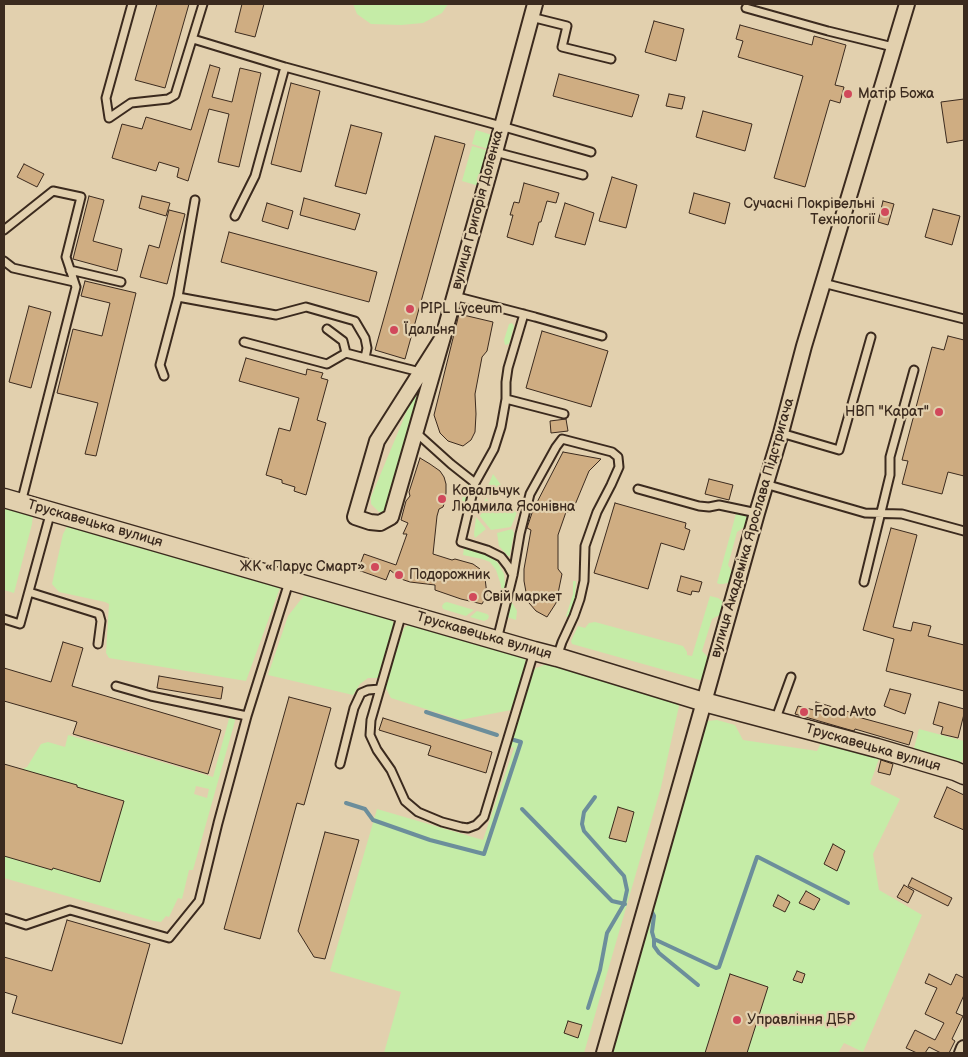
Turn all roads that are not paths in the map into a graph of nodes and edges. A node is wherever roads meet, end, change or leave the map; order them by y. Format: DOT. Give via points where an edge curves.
graph roads {
  1 [pos="132,4"];
  2 [pos="203,4"];
  3 [pos="907,4"];
  4 [pos="746,8"];
  5 [pos="533,11"];
  6 [pos="193,39"];
  7 [pos="893,47"];
  8 [pos="611,59"];
  9 [pos="285,67"];
  10 [pos="501,126"];
  11 [pos="495,152"];
  12 [pos="591,152"];
  13 [pos="582,175"];
  14 [pos="195,200"];
  15 [pos="235,216"];
  16 [pos="4,230"];
  17 [pos="4,261"];
  18 [pos="70,270"];
  19 [pos="74,282"];
  20 [pos="121,282"];
  21 [pos="823,283"];
  22 [pos="454,296"];
  23 [pos="178,297"];
  24 [pos="524,314"];
  25 [pos="964,319"];
  26 [pos="326,329"];
  27 [pos="602,336"];
  28 [pos="443,337"];
  29 [pos="871,337"];
  30 [pos="244,342"];
  31 [pos="346,353"];
  32 [pos="365,358"];
  33 [pos="914,370"];
  34 [pos="420,372"];
  35 [pos="164,376"];
  36 [pos="506,399"];
  37 [pos="564,414"];
  38 [pos="781,433"];
  39 [pos="415,434"];
  40 [pos="475,483"];
  41 [pos="765,484"];
  42 [pos="638,489"];
  43 [pos="4,498"];
  44 [pos="21,502"];
  45 [pos="51,511"];
  46 [pos="757,513"];
  47 [pos="881,513"];
  48 [pos="964,531"];
  49 [pos="513,575"];
  50 [pos="290,580"];
  51 [pos="864,582"];
  52 [pos="29,592"];
  53 [pos="402,612"];
  54 [pos="4,619"];
  55 [pos="497,640"];
  56 [pos="98,644"];
  57 [pos="534,652"];
  58 [pos="557,657"];
  59 [pos="790,677"];
  60 [pos="116,686"];
  61 [pos="380,689"];
  62 [pos="704,702"];
  63 [pos="247,716"];
  64 [pos="775,722"];
  65 [pos="340,764"];
  66 [pos="964,775"];
  67 [pos="4,918"];
  68 [pos="964,1048"];
  69 [pos="604,1053"];
  70 [pos="962,1053"];
  1 -- 6 [label="lane" via="106,98 109,118 133,102 168,99 175,95"];
  2 -- 6 [label="lane"];
  3 -- 7 [label="street, вулиця Академіка Ярослава Підстригача"];
  4 -- 7 [label="lane"];
  5 -- 8 [label="lane" via="568,26 562,47"];
  5 -- 10 [label="street, вулиця Григорія Доленка"];
  6 -- 9 [label="lane"];
  7 -- 21 [label="street, вулиця Академіка Ярослава Підстригача"];
  9 -- 10 [label="lane"];
  9 -- 15 [label="lane" via="255,176"];
  10 -- 11 [label="street, вулиця Григорія Доленка"];
  10 -- 12 [label="lane"];
  11 -- 13 [label="lane"];
  11 -- 22 [label="street, вулиця Григорія Доленка"];
  14 -- 23 [label="lane"];
  16 -- 18 [label="lane" via="53,190 81,197 66,257"];
  17 -- 19 [label="lane" via="14,268"];
  18 -- 19 [label="lane"];
  18 -- 20 [label="lane"];
  19 -- 44 [label="lane" via="76,287"];
  21 -- 25 [label="lane"];
  21 -- 38 [label="street, вулиця Академіка Ярослава Підстригача"];
  22 -- 24 [label="lane"];
  22 -- 28 [label="street, вулиця Григорія Доленка"];
  23 -- 32 [label="lane" via="276,315 306,307 355,321 367,348"];
  23 -- 35 [label="lane" via="160,365"];
  24 -- 27 [label="lane"];
  24 -- 36 [label="lane" via="508,368"];
  26 -- 31 [label="lane" via="343,341"];
  28 -- 34 [label="street, вулиця Григорія Доленка"];
  28 -- 39 [label="street"];
  29 -- 38 [label="lane" via="839,450"];
  30 -- 31 [label="lane" via="327,364"];
  31 -- 32 [label="lane"];
  32 -- 34 [label="lane"];
  33 -- 47 [label="lane" via="890,457 890,475"];
  34 -- 39 [label="street, вулиця Григорія Доленка" via="377,441 355,517 380,523 391,518"];
  36 -- 37 [label="lane"];
  36 -- 40 [label="lane" via="494,449"];
  38 -- 41 [label="street, вулиця Академіка Ярослава Підстригача"];
  39 -- 40 [label="lane"];
  40 -- 49 [label="lane" via="461,542 501,558"];
  41 -- 46 [label="street, вулиця Академіка Ярослава Підстригача"];
  41 -- 47 [label="lane" via="866,513"];
  42 -- 46 [label="lane" via="699,506 719,505"];
  43 -- 44 [label="street, Трускавецька вулиця"];
  44 -- 45 [label="street, Трускавецька вулиця"];
  45 -- 50 [label="street, Трускавецька вулиця"];
  45 -- 52 [label="lane"];
  46 -- 62 [label="street, вулиця Академіка Ярослава Підстригача"];
  47 -- 48 [label="lane" via="902,514"];
  47 -- 51 [label="lane"];
  49 -- 55 [label="lane"];
  49 -- 58 [label="lane" via="530,494 562,439 612,452 618,457 619,467 585,546 580,599"];
  50 -- 53 [label="street, Трускавецька вулиця"];
  50 -- 63 [label="lane"];
  52 -- 54 [label="lane" via="20,624"];
  52 -- 56 [label="lane" via="99,614"];
  53 -- 55 [label="street, Трускавецька вулиця"];
  53 -- 61 [label="lane"];
  55 -- 57 [label="street, Трускавецька вулиця"];
  57 -- 58 [label="street, Трускавецька вулиця"];
  57 -- 61 [label="lane" via="486,813 479,823 468,828 426,816 405,800 370,735"];
  58 -- 62 [label="street, Трускавецька вулиця"];
  59 -- 64 [label="lane"];
  60 -- 63 [label="lane"];
  61 -- 65 [label="lane" via="361,693"];
  62 -- 64 [label="street, Трускавецька вулиця"];
  62 -- 69 [label="street, вулиця Академіка Ярослава Підстригача"];
  63 -- 67 [label="lane" via="199,901 169,938 70,910 26,924"];
  64 -- 66 [label="street, Трускавецька вулиця" via="877,748"];
  68 -- 70 [label="street"];
}
